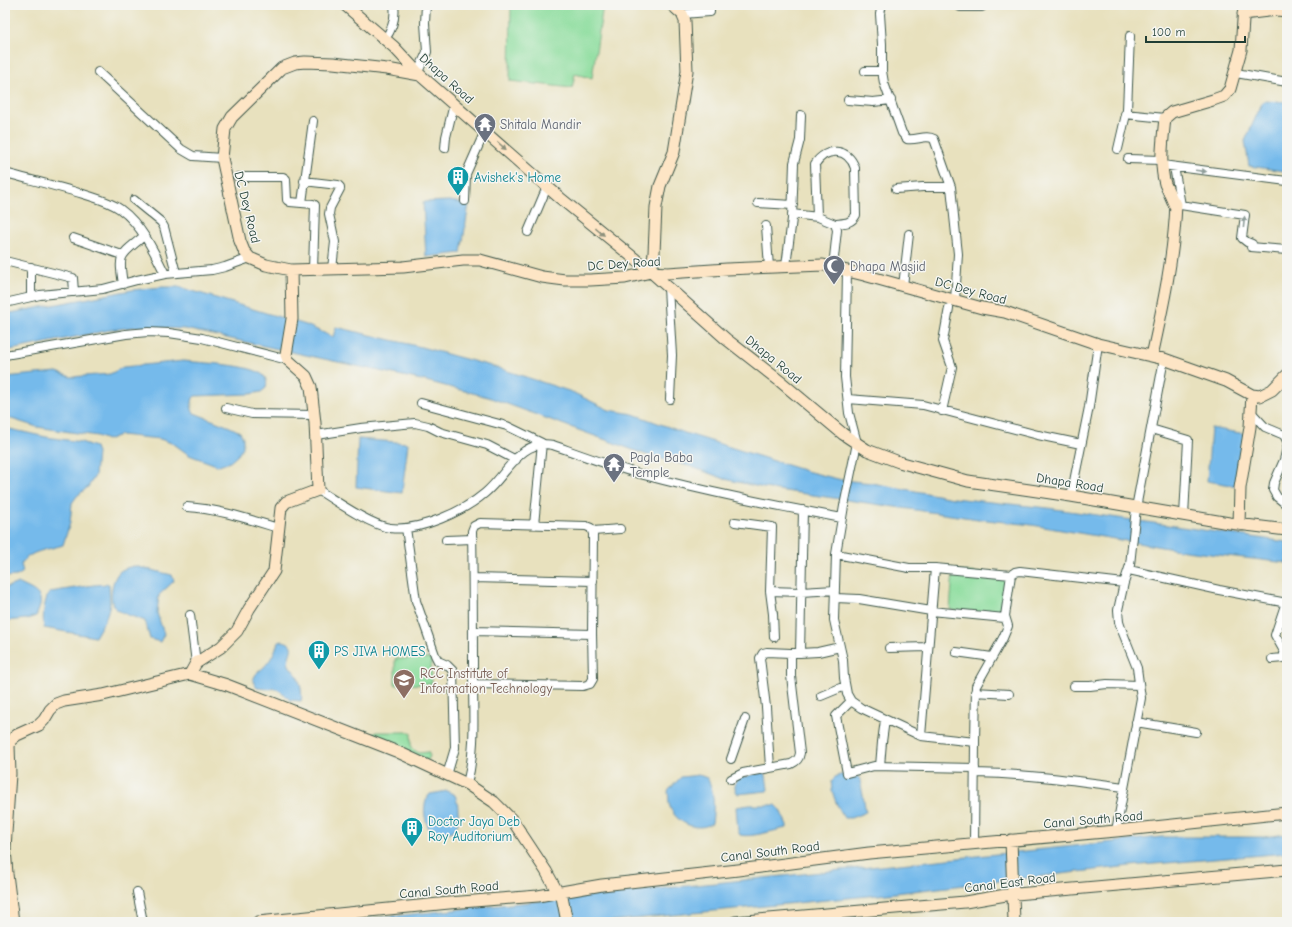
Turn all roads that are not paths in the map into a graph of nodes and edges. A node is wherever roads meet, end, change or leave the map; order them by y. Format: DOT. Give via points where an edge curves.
graph roads {
  1 [pos="346,5"];
  2 [pos="394,5"];
  3 [pos="426,5"];
  4 [pos="672,5"];
  5 [pos="710,5"];
  6 [pos="882,5"];
  7 [pos="958,5"];
  8 [pos="984,5"];
  9 [pos="1244,10"];
  10 [pos="1287,11"];
  11 [pos="682,14"];
  12 [pos="1130,36"];
  13 [pos="385,39"];
  14 [pos="864,71"];
  15 [pos="882,71"];
  16 [pos="98,72"];
  17 [pos="419,73"];
  18 [pos="1236,74"];
  19 [pos="1287,82"];
  20 [pos="848,100"];
  21 [pos="891,100"];
  22 [pos="454,104"];
  23 [pos="1125,114"];
  24 [pos="801,115"];
  25 [pos="1165,118"];
  26 [pos="313,121"];
  27 [pos="485,131"];
  28 [pos="445,148"];
  29 [pos="1118,149"];
  30 [pos="222,158"];
  31 [pos="1128,159"];
  32 [pos="1162,163"];
  33 [pos="1174,167"];
  34 [pos="5,173"];
  35 [pos="238,176"];
  36 [pos="304,181"];
  37 [pos="1287,181"];
  38 [pos="547,187"];
  39 [pos="951,187"];
  40 [pos="896,189"];
  41 [pos="134,200"];
  42 [pos="466,201"];
  43 [pos="302,203"];
  44 [pos="758,203"];
  45 [pos="793,204"];
  46 [pos="1177,204"];
  47 [pos="792,214"];
  48 [pos="817,216"];
  49 [pos="835,224"];
  50 [pos="766,226"];
  51 [pos="528,232"];
  52 [pos="909,234"];
  53 [pos="144,236"];
  54 [pos="74,238"];
  55 [pos="1287,250"];
  56 [pos="122,255"];
  57 [pos="250,258"];
  58 [pos="5,261"];
  59 [pos="786,266"];
  60 [pos="31,267"];
  61 [pos="769,267"];
  62 [pos="833,267"];
  63 [pos="332,269"];
  64 [pos="291,270"];
  65 [pos="313,270"];
  66 [pos="847,270"];
  67 [pos="651,272"];
  68 [pos="176,273"];
  69 [pos="165,274"];
  70 [pos="123,284"];
  71 [pos="903,286"];
  72 [pos="668,288"];
  73 [pos="74,292"];
  74 [pos="30,297"];
  75 [pos="5,303"];
  76 [pos="952,304"];
  77 [pos="1098,344"];
  78 [pos="5,355"];
  79 [pos="1152,356"];
  80 [pos="287,358"];
  81 [pos="1164,359"];
  82 [pos="1287,375"];
  83 [pos="1252,395"];
  84 [pos="670,399"];
  85 [pos="848,399"];
  86 [pos="421,403"];
  87 [pos="226,408"];
  88 [pos="942,411"];
  89 [pos="1251,412"];
  90 [pos="314,415"];
  91 [pos="1151,429"];
  92 [pos="316,435"];
  93 [pos="1286,435"];
  94 [pos="542,443"];
  95 [pos="857,443"];
  96 [pos="1081,444"];
  97 [pos="1287,447"];
  98 [pos="516,460"];
  99 [pos="318,490"];
  100 [pos="1071,496"];
  101 [pos="1287,505"];
  102 [pos="187,507"];
  103 [pos="1136,508"];
  104 [pos="803,510"];
  105 [pos="1184,516"];
  106 [pos="842,518"];
  107 [pos="735,522"];
  108 [pos="534,525"];
  109 [pos="1238,525"];
  110 [pos="278,528"];
  111 [pos="406,528"];
  112 [pos="620,530"];
  113 [pos="1287,530"];
  114 [pos="593,531"];
  115 [pos="472,539"];
  116 [pos="446,540"];
  117 [pos="836,554"];
  118 [pos="935,568"];
  119 [pos="1129,568"];
  120 [pos="1011,575"];
  121 [pos="473,578"];
  122 [pos="593,581"];
  123 [pos="1124,584"];
  124 [pos="770,591"];
  125 [pos="801,592"];
  126 [pos="835,594"];
  127 [pos="1286,603"];
  128 [pos="931,611"];
  129 [pos="190,615"];
  130 [pos="1005,618"];
  131 [pos="472,631"];
  132 [pos="592,634"];
  133 [pos="774,637"];
  134 [pos="840,646"];
  135 [pos="928,647"];
  136 [pos="889,648"];
  137 [pos="956,652"];
  138 [pos="796,653"];
  139 [pos="992,657"];
  140 [pos="1272,659"];
  141 [pos="196,663"];
  142 [pos="190,674"];
  143 [pos="473,684"];
  144 [pos="1139,685"];
  145 [pos="845,686"];
  146 [pos="1074,686"];
  147 [pos="975,692"];
  148 [pos="1009,694"];
  149 [pos="821,696"];
  150 [pos="851,701"];
  151 [pos="745,719"];
  152 [pos="885,720"];
  153 [pos="1136,722"];
  154 [pos="1196,732"];
  155 [pos="921,736"];
  156 [pos="975,742"];
  157 [pos="731,759"];
  158 [pos="880,766"];
  159 [pos="770,767"];
  160 [pos="975,771"];
  161 [pos="447,775"];
  162 [pos="731,779"];
  163 [pos="467,784"];
  164 [pos="1124,787"];
  165 [pos="1287,813"];
  166 [pos="1116,831"];
  167 [pos="1011,840"];
  168 [pos="974,843"];
  169 [pos="1287,870"];
  170 [pos="137,892"];
  171 [pos="560,894"];
  172 [pos="1012,895"];
  173 [pos="822,918"];
  174 [pos="13,922"];
  175 [pos="143,922"];
  176 [pos="258,922"];
  177 [pos="567,922"];
  178 [pos="735,922"];
  179 [pos="1014,922"];
  1 -- 13 [label="street, Dhapa Road"];
  2 -- 13 [label="street" via="395,20"];
  3 -- 17 [label="street" via="427,52"];
  4 -- 11 [label="street"];
  5 -- 11 [label="street" via="710,12"];
  6 -- 15 [label="street"];
  7 -- 8 [label="street"];
  9 -- 10 [label="street"];
  9 -- 18 [label="street"];
  11 -- 67 [label="street" via="686,28 687,71 674,152 660,186 656,207"];
  12 -- 23 [label="street" via="1129,86"];
  13 -- 17 [label="street, Dhapa Road"];
  14 -- 15 [label="street"];
  15 -- 21 [label="street"];
  16 -- 30 [label="street" via="181,149 193,156"];
  17 -- 22 [label="street, Dhapa Road"];
  17 -- 30 [label="street, DC Dey Road" via="333,63 305,62 282,68 232,117 225,130"];
  18 -- 19 [label="street"];
  18 -- 25 [label="street" via="1224,96 1172,112"];
  20 -- 21 [label="street"];
  21 -- 39 [label="street" via="907,139 928,136 934,139"];
  22 -- 27 [label="street, Dhapa Road"];
  22 -- 28 [label="street"];
  23 -- 25 [label="street"];
  23 -- 29 [label="street"];
  24 -- 45 [label="street" via="800,140 794,163"];
  25 -- 32 [label="street"];
  26 -- 36 [label="street"];
  27 -- 38 [label="street, Dhapa Road, one-way"];
  27 -- 42 [label="street" via="466,174"];
  30 -- 57 [label="street, DC Dey Road" via="240,240"];
  31 -- 32 [label="street"];
  32 -- 33 [label="street"];
  32 -- 46 [label="street" via="1165,183"];
  33 -- 37 [label="street, one-way"];
  33 -- 46 [label="street"];
  34 -- 53 [label="street" via="110,203 128,216"];
  35 -- 43 [label="street" via="282,177 286,179 287,200"];
  36 -- 43 [label="street"];
  36 -- 63 [label="street" via="340,187 329,214 335,242"];
  38 -- 51 [label="street"];
  38 -- 67 [label="street, Dhapa Road, one-way"];
  39 -- 40 [label="street"];
  39 -- 76 [label="street" via="958,254"];
  41 -- 68 [label="street" via="164,227"];
  43 -- 65 [label="street" via="315,205"];
  44 -- 45 [label="street"];
  45 -- 47 [label="street"];
  55 -- 46 [label="street, one-way" via="1251,247 1252,244 1242,238 1245,215"];
  46 -- 79 [label="street" via="1175,233"];
  47 -- 48 [label="street"];
  47 -- 59 [label="street"];
  48 -- 49 [label="street"];
  48 -- 49 [label="street" via="815,164 827,153 847,154 855,168 856,216 850,222"];
  49 -- 62 [label="street" via="838,230"];
  50 -- 61 [label="street"];
  52 -- 71 [label="street"];
  53 -- 56 [label="street"];
  53 -- 69 [label="street"];
  54 -- 56 [label="street"];
  56 -- 70 [label="street" via="120,264"];
  57 -- 64 [label="street, DC Dey Road" via="266,265"];
  57 -- 68 [label="street" via="212,270"];
  58 -- 60 [label="street"];
  59 -- 61 [label="street, DC Dey Road"];
  59 -- 62 [label="street, DC Dey Road"];
  60 -- 73 [label="street" via="74,278"];
  60 -- 74 [label="street"];
  61 -- 67 [label="street, DC Dey Road"];
  62 -- 66 [label="street, DC Dey Road"];
  63 -- 65 [label="street, DC Dey Road"];
  63 -- 67 [label="street, DC Dey Road" via="421,266 480,260 565,280 625,278"];
  64 -- 65 [label="street, DC Dey Road"];
  64 -- 80 [label="street" via="292,319"];
  66 -- 71 [label="street, DC Dey Road"];
  66 -- 85 [label="street" via="845,377"];
  67 -- 72 [label="street, Dhapa Road"];
  68 -- 69 [label="street"];
  69 -- 70 [label="street"];
  70 -- 73 [label="street"];
  71 -- 76 [label="street, DC Dey Road"];
  72 -- 84 [label="street" via="672,355"];
  72 -- 95 [label="street, Dhapa Road" via="726,339"];
  73 -- 74 [label="street"];
  74 -- 75 [label="street"];
  76 -- 77 [label="street, DC Dey Road" via="1005,312"];
  76 -- 88 [label="street" via="943,342 952,367"];
  77 -- 79 [label="street, DC Dey Road"];
  77 -- 96 [label="street"];
  78 -- 80 [label="street" via="148,332 202,338"];
  79 -- 81 [label="street, DC Dey Road"];
  80 -- 90 [label="street" via="309,382"];
  81 -- 83 [label="street, DC Dey Road" via="1226,381"];
  81 -- 91 [label="street"];
  82 -- 83 [label="street" via="1272,390 1260,396"];
  83 -- 89 [label="street"];
  85 -- 88 [label="street" via="923,405"];
  85 -- 95 [label="street"];
  86 -- 94 [label="street" via="507,426"];
  87 -- 90 [label="street" via="252,414"];
  88 -- 96 [label="street"];
  89 -- 93 [label="street" via="1265,426"];
  89 -- 109 [label="street" via="1240,488"];
  90 -- 92 [label="street"];
  91 -- 103 [label="street"];
  91 -- 105 [label="street" via="1188,440"];
  92 -- 98 [label="street" via="415,423 486,445"];
  92 -- 99 [label="street"];
  94 -- 98 [label="street" via="523,451"];
  94 -- 104 [label="street" via="639,474 742,499"];
  94 -- 108 [label="street"];
  95 -- 100 [label="street, Dhapa Road" via="867,450 899,462 968,481"];
  95 -- 106 [label="street"];
  96 -- 100 [label="street"];
  97 -- 101 [label="street" via="1273,490"];
  98 -- 111 [label="street" via="486,493 474,501 440,520"];
  99 -- 110 [label="street" via="286,502 281,508"];
  99 -- 111 [label="street" via="374,523 390,528"];
  100 -- 103 [label="street, Dhapa Road"];
  102 -- 110 [label="street" via="221,512"];
  103 -- 105 [label="street, Dhapa Road"];
  103 -- 119 [label="street"];
  104 -- 106 [label="street"];
  104 -- 125 [label="street"];
  105 -- 109 [label="street, Dhapa Road"];
  106 -- 117 [label="street"];
  107 -- 124 [label="street" via="772,527"];
  108 -- 114 [label="street" via="586,526"];
  108 -- 115 [label="street" via="480,523 474,526"];
  109 -- 113 [label="street, Dhapa Road"];
  110 -- 141 [label="street" via="274,571 237,631 221,647"];
  111 -- 161 [label="street" via="420,612 438,661 453,671 455,748"];
  112 -- 114 [label="street"];
  114 -- 122 [label="street"];
  115 -- 116 [label="street"];
  115 -- 121 [label="street"];
  117 -- 118 [label="street" via="909,568"];
  117 -- 126 [label="street"];
  118 -- 120 [label="street"];
  118 -- 128 [label="street"];
  119 -- 123 [label="street"];
  119 -- 127 [label="street"];
  120 -- 123 [label="street" via="1020,571"];
  120 -- 130 [label="street"];
  121 -- 122 [label="street"];
  121 -- 131 [label="street"];
  122 -- 132 [label="street"];
  123 -- 144 [label="street" via="1118,610 1119,622 1137,668"];
  124 -- 125 [label="street"];
  124 -- 133 [label="street"];
  125 -- 126 [label="street"];
  125 -- 138 [label="street"];
  126 -- 128 [label="street"];
  126 -- 134 [label="street" via="834,620"];
  127 -- 140 [label="street" via="1275,635 1284,651 1284,658"];
  128 -- 130 [label="street"];
  128 -- 135 [label="street"];
  129 -- 141 [label="street"];
  130 -- 139 [label="street" via="1008,626"];
  131 -- 132 [label="street"];
  131 -- 143 [label="street"];
  132 -- 143 [label="street" via="593,680 590,684"];
  134 -- 138 [label="street" via="818,652"];
  134 -- 145 [label="street"];
  135 -- 136 [label="street"];
  135 -- 155 [label="street"];
  137 -- 139 [label="street"];
  138 -- 159 [label="street" via="791,676 799,758 792,764"];
  138 -- 159 [label="street" via="767,652 760,658"];
  139 -- 147 [label="street"];
  141 -- 142 [label="street"];
  142 -- 161 [label="street" via="276,704 398,752"];
  142 -- 174 [label="street" via="64,701 56,704 40,725 11,740 5,848"];
  143 -- 163 [label="street" via="474,746"];
  144 -- 146 [label="street"];
  144 -- 153 [label="street" via="1141,698"];
  145 -- 149 [label="street"];
  145 -- 150 [label="street"];
  147 -- 148 [label="street"];
  147 -- 156 [label="street"];
  150 -- 152 [label="street"];
  150 -- 158 [label="street" via="836,716 847,773"];
  151 -- 157 [label="street"];
  152 -- 155 [label="street"];
  152 -- 158 [label="street"];
  153 -- 154 [label="street"];
  153 -- 164 [label="street"];
  155 -- 156 [label="street"];
  156 -- 160 [label="street"];
  158 -- 160 [label="street"];
  159 -- 162 [label="street" via="743,773"];
  160 -- 164 [label="street" via="1047,776"];
  160 -- 168 [label="street"];
  161 -- 163 [label="street"];
  163 -- 171 [label="street" via="494,802 512,821"];
  164 -- 166 [label="street"];
  165 -- 166 [label="street, Canal South Road"];
  166 -- 167 [label="street, Canal South Road"];
  167 -- 168 [label="street, Canal South Road"];
  167 -- 172 [label="street"];
  168 -- 171 [label="street, Canal South Road" via="602,885"];
  169 -- 172 [label="street, Canal East Road"];
  170 -- 175 [label="street"];
  171 -- 176 [label="street, Canal South Road"];
  171 -- 177 [label="street"];
  172 -- 173 [label="street, Canal East Road"];
  172 -- 179 [label="street"];
  173 -- 178 [label="street, Canal East Road"];
}
